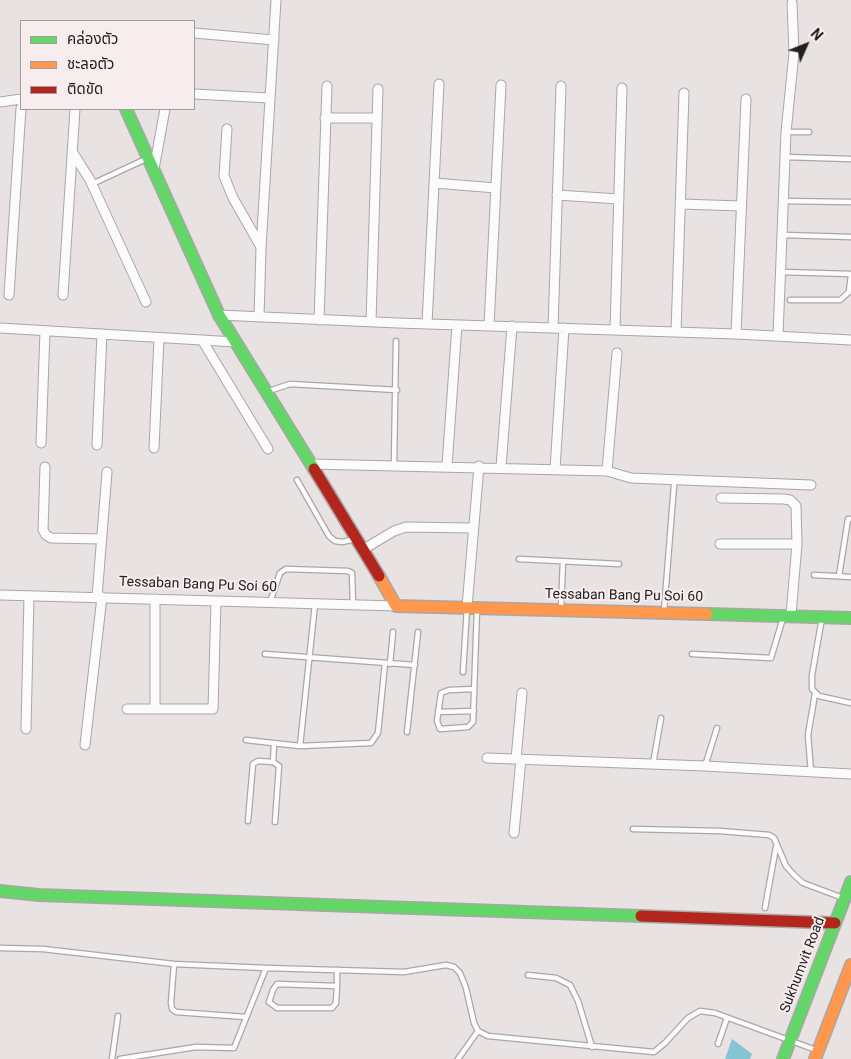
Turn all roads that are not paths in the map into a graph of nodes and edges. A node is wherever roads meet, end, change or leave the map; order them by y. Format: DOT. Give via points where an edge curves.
graph roads {
  1 [pos="276,0"];
  2 [pos="792,3"];
  3 [pos="195,33"];
  4 [pos="274,40"];
  5 [pos="439,84"];
  6 [pos="501,85"];
  7 [pos="326,86"];
  8 [pos="561,86"];
  9 [pos="622,88"];
  10 [pos="378,89"];
  11 [pos="684,93"];
  12 [pos="195,94"];
  13 [pos="269,98"];
  14 [pos="746,99"];
  15 [pos="20,100"];
  16 [pos="0,102"];
  17 [pos="21,110"];
  18 [pos="75,110"];
  19 [pos="126,110"];
  20 [pos="165,110"];
  21 [pos="325,118"];
  22 [pos="377,118"];
  23 [pos="227,129"];
  24 [pos="786,132"];
  25 [pos="809,132"];
  26 [pos="73,153"];
  27 [pos="148,158"];
  28 [pos="785,158"];
  29 [pos="851,159"];
  30 [pos="154,169"];
  31 [pos="434,183"];
  32 [pos="92,184"];
  33 [pos="496,188"];
  34 [pos="557,195"];
  35 [pos="619,199"];
  36 [pos="783,201"];
  37 [pos="851,202"];
  38 [pos="681,204"];
  39 [pos="741,206"];
  40 [pos="783,235"];
  41 [pos="851,238"];
  42 [pos="261,248"];
  43 [pos="0,251"];
  44 [pos="10,252"];
  45 [pos="781,272"];
  46 [pos="851,275"];
  47 [pos="62,295"];
  48 [pos="8,296"];
  49 [pos="790,300"];
  50 [pos="146,302"];
  51 [pos="219,314"];
  52 [pos="259,317"];
  53 [pos="319,320"];
  54 [pos="371,322"];
  55 [pos="427,324"];
  56 [pos="457,325"];
  57 [pos="489,326"];
  58 [pos="512,326"];
  59 [pos="0,328"];
  60 [pos="553,328"];
  61 [pos="564,328"];
  62 [pos="614,330"];
  63 [pos="45,331"];
  64 [pos="676,332"];
  65 [pos="102,334"];
  66 [pos="736,334"];
  67 [pos="778,336"];
  68 [pos="159,338"];
  69 [pos="202,340"];
  70 [pos="851,340"];
  71 [pos="396,341"];
  72 [pos="235,342"];
  73 [pos="617,353"];
  74 [pos="397,390"];
  75 [pos="265,392"];
  76 [pos="41,443"];
  77 [pos="97,445"];
  78 [pos="154,448"];
  79 [pos="268,448"];
  80 [pos="310,464"];
  81 [pos="394,465"];
  82 [pos="448,466"];
  83 [pos="479,466"];
  84 [pos="45,467"];
  85 [pos="501,467"];
  86 [pos="555,469"];
  87 [pos="607,471"];
  88 [pos="107,472"];
  89 [pos="297,480"];
  90 [pos="674,485"];
  91 [pos="810,485"];
  92 [pos="721,498"];
  93 [pos="851,519"];
  94 [pos="472,528"];
  95 [pos="102,539"];
  96 [pos="358,539"];
  97 [pos="720,544"];
  98 [pos="797,544"];
  99 [pos="364,549"];
  100 [pos="519,559"];
  101 [pos="563,561"];
  102 [pos="619,564"];
  103 [pos="814,575"];
  104 [pos="839,576"];
  105 [pos="851,577"];
  106 [pos="0,595"];
  107 [pos="29,596"];
  108 [pos="99,597"];
  109 [pos="155,599"];
  110 [pos="216,601"];
  111 [pos="270,602"];
  112 [pos="315,604"];
  113 [pos="354,605"];
  114 [pos="396,606"];
  115 [pos="472,607"];
  116 [pos="561,610"];
  117 [pos="664,612"];
  118 [pos="787,615"];
  119 [pos="823,616"];
  120 [pos="851,618"];
  121 [pos="393,632"];
  122 [pos="418,632"];
  123 [pos="265,654"];
  124 [pos="692,654"];
  125 [pos="310,657"];
  126 [pos="387,663"];
  127 [pos="414,665"];
  128 [pos="463,672"];
  129 [pos="474,689"];
  130 [pos="522,694"];
  131 [pos="815,694"];
  132 [pos="851,704"];
  133 [pos="127,709"];
  134 [pos="155,709"];
  135 [pos="474,711"];
  136 [pos="438,712"];
  137 [pos="661,718"];
  138 [pos="717,728"];
  139 [pos="26,729"];
  140 [pos="407,732"];
  141 [pos="246,740"];
  142 [pos="274,744"];
  143 [pos="85,745"];
  144 [pos="300,746"];
  145 [pos="488,758"];
  146 [pos="518,759"];
  147 [pos="273,762"];
  148 [pos="653,764"];
  149 [pos="705,766"];
  150 [pos="811,772"];
  151 [pos="851,774"];
  152 [pos="248,821"];
  153 [pos="275,822"];
  154 [pos="633,829"];
  155 [pos="514,833"];
  156 [pos="777,845"];
  157 [pos="851,882"];
  158 [pos="0,891"];
  159 [pos="845,899"];
  160 [pos="765,908"];
  161 [pos="835,923"];
  162 [pos="0,948"];
  163 [pos="174,964"];
  164 [pos="851,965"];
  165 [pos="266,968"];
  166 [pos="337,970"];
  167 [pos="528,975"];
  168 [pos="337,986"];
  169 [pos="118,1016"];
  170 [pos="246,1016"];
  171 [pos="727,1018"];
  172 [pos="478,1031"];
  173 [pos="790,1040"];
  174 [pos="718,1044"];
  175 [pos="592,1047"];
  176 [pos="816,1055"];
  177 [pos="112,1059"];
  178 [pos="120,1059"];
  179 [pos="458,1059"];
  180 [pos="783,1059"];
  1 -- 4 [label="street"];
  2 -- 24 [label="street" via="794,53"];
  3 -- 4 [label="street"];
  4 -- 13 [label="street"];
  5 -- 31 [label="street"];
  6 -- 33 [label="street"];
  7 -- 21 [label="street"];
  8 -- 34 [label="street"];
  9 -- 35 [label="street"];
  10 -- 22 [label="street"];
  11 -- 38 [label="street"];
  12 -- 13 [label="street"];
  13 -- 42 [label="street"];
  14 -- 39 [label="street"];
  15 -- 16 [label="street"];
  17 -- 44 [label="street"];
  18 -- 26 [label="street"];
  19 -- 27 [label="main road"];
  20 -- 30 [label="street"];
  21 -- 22 [label="street"];
  21 -- 53 [label="street"];
  22 -- 54 [label="street"];
  23 -- 42 [label="street" via="224,176"];
  24 -- 25 [label="lane"];
  24 -- 28 [label="street"];
  26 -- 32 [label="street"];
  26 -- 47 [label="street"];
  27 -- 30 [label="main road"];
  27 -- 32 [label="lane"];
  28 -- 29 [label="lane"];
  28 -- 36 [label="street"];
  30 -- 51 [label="main road"];
  31 -- 33 [label="street"];
  31 -- 55 [label="street"];
  32 -- 50 [label="street"];
  33 -- 57 [label="street"];
  34 -- 35 [label="street"];
  34 -- 60 [label="street"];
  35 -- 62 [label="street"];
  36 -- 37 [label="lane"];
  36 -- 40 [label="street"];
  38 -- 39 [label="street"];
  38 -- 64 [label="street"];
  39 -- 66 [label="street"];
  40 -- 41 [label="lane"];
  40 -- 45 [label="street"];
  42 -- 52 [label="street"];
  43 -- 44 [label="street"];
  44 -- 48 [label="street"];
  45 -- 46 [label="lane"];
  45 -- 67 [label="street"];
  46 -- 49 [label="lane" via="849,292 840,300"];
  51 -- 52 [label="street"];
  51 -- 72 [label="main road"];
  52 -- 53 [label="street"];
  53 -- 54 [label="street"];
  54 -- 55 [label="street"];
  55 -- 56 [label="street"];
  56 -- 57 [label="street"];
  56 -- 82 [label="street"];
  57 -- 58 [label="street"];
  58 -- 60 [label="street"];
  58 -- 85 [label="street"];
  59 -- 63 [label="street"];
  60 -- 61 [label="street"];
  61 -- 62 [label="street"];
  61 -- 86 [label="street"];
  62 -- 64 [label="street"];
  63 -- 65 [label="street"];
  63 -- 76 [label="street"];
  64 -- 66 [label="street"];
  65 -- 68 [label="street"];
  65 -- 77 [label="street"];
  66 -- 67 [label="street"];
  67 -- 70 [label="street"];
  68 -- 69 [label="street"];
  68 -- 78 [label="street"];
  69 -- 72 [label="street"];
  69 -- 79 [label="street"];
  71 -- 74 [label="lane"];
  72 -- 75 [label="main road"];
  73 -- 87 [label="street"];
  74 -- 75 [label="lane" via="290,384"];
  74 -- 81 [label="lane"];
  75 -- 80 [label="main road"];
  80 -- 81 [label="street"];
  80 -- 96 [label="main road"];
  81 -- 82 [label="street"];
  82 -- 83 [label="street"];
  83 -- 85 [label="street"];
  83 -- 94 [label="street"];
  84 -- 95 [label="street" via="43,530 46,535 51,538"];
  85 -- 86 [label="street"];
  86 -- 87 [label="street"];
  87 -- 91 [label="street" via="631,478"];
  88 -- 95 [label="street"];
  89 -- 96 [label="lane" via="329,536 342,542"];
  90 -- 117 [label="lane"];
  92 -- 98 [label="street" via="790,500 798,510"];
  93 -- 104 [label="lane" via="848,519"];
  94 -- 99 [label="street" via="406,527"];
  94 -- 115 [label="street"];
  95 -- 108 [label="street"];
  96 -- 99 [label="main road"];
  97 -- 98 [label="street"];
  98 -- 118 [label="street"];
  99 -- 114 [label="main road"];
  100 -- 101 [label="lane"];
  101 -- 102 [label="lane"];
  101 -- 116 [label="lane"];
  103 -- 104 [label="lane"];
  104 -- 105 [label="lane"];
  106 -- 107 [label="street, Tessaban Bang Pu Soi 60"];
  107 -- 108 [label="street, Tessaban Bang Pu Soi 60"];
  107 -- 139 [label="street"];
  108 -- 109 [label="street, Tessaban Bang Pu Soi 60"];
  108 -- 143 [label="street"];
  109 -- 110 [label="street, Tessaban Bang Pu Soi 60"];
  109 -- 134 [label="street"];
  110 -- 111 [label="street, Tessaban Bang Pu Soi 60"];
  110 -- 134 [label="street" via="213,709"];
  111 -- 112 [label="street, Tessaban Bang Pu Soi 60"];
  111 -- 113 [label="lane" via="280,573 286,569 348,571 352,573"];
  112 -- 113 [label="street, Tessaban Bang Pu Soi 60"];
  112 -- 125 [label="lane"];
  113 -- 114 [label="street, Tessaban Bang Pu Soi 60"];
  114 -- 115 [label="main road, Tessaban Bang Pu Soi 60"];
  115 -- 116 [label="main road, Tessaban Bang Pu Soi 60"];
  115 -- 128 [label="lane"];
  115 -- 129 [label="lane"];
  116 -- 117 [label="main road, Tessaban Bang Pu Soi 60"];
  117 -- 118 [label="main road, Tessaban Bang Pu Soi 60"];
  118 -- 119 [label="main road, Tessaban Bang Pu Soi 60"];
  118 -- 124 [label="lane" via="771,658"];
  119 -- 120 [label="main road, Tessaban Bang Pu Soi 60"];
  119 -- 131 [label="lane" via="812,675"];
  121 -- 126 [label="lane"];
  122 -- 127 [label="lane"];
  123 -- 125 [label="lane"];
  125 -- 126 [label="lane"];
  125 -- 144 [label="lane"];
  126 -- 127 [label="lane"];
  126 -- 144 [label="lane" via="376,738 362,745"];
  127 -- 140 [label="lane"];
  129 -- 135 [label="lane"];
  129 -- 136 [label="lane" via="443,691 439,696"];
  130 -- 146 [label="street"];
  131 -- 132 [label="lane"];
  131 -- 150 [label="lane" via="808,735"];
  133 -- 134 [label="street"];
  135 -- 136 [label="lane"];
  135 -- 136 [label="lane" via="472,726 444,730 437,726"];
  137 -- 148 [label="lane"];
  138 -- 149 [label="lane"];
  141 -- 142 [label="lane"];
  142 -- 144 [label="lane"];
  142 -- 147 [label="lane"];
  145 -- 146 [label="street"];
  146 -- 148 [label="street"];
  146 -- 155 [label="street"];
  147 -- 152 [label="lane" via="253,764"];
  147 -- 153 [label="lane" via="279,766"];
  148 -- 149 [label="street"];
  149 -- 150 [label="street"];
  150 -- 151 [label="street"];
  154 -- 156 [label="lane" via="759,833 774,838"];
  156 -- 159 [label="lane" via="786,866 803,883"];
  156 -- 160 [label="lane"];
  157 -- 159 [label="main road, Sukhumvit Road"];
  158 -- 161 [label="main road" via="48,896"];
  159 -- 161 [label="main road, Sukhumvit Road"];
  161 -- 173 [label="main road, Sukhumvit Road"];
  162 -- 163 [label="lane" via="43,949"];
  163 -- 165 [label="lane"];
  163 -- 170 [label="lane" via="171,1003 176,1012"];
  164 -- 176 [label="main road"];
  165 -- 166 [label="lane"];
  165 -- 170 [label="lane"];
  166 -- 168 [label="lane"];
  166 -- 172 [label="lane" via="404,972 437,965 454,967 466,988"];
  167 -- 175 [label="lane" via="556,978 570,985"];
  168 -- 168 [label="lane" via="277,984 269,1002 277,1008 332,1008 336,1003"];
  169 -- 177 [label="lane"];
  170 -- 178 [label="lane" via="232,1050 196,1047"];
  171 -- 173 [label="lane"];
  171 -- 174 [label="lane"];
  171 -- 175 [label="lane" via="700,1011 688,1018 654,1052"];
  172 -- 175 [label="lane" via="498,1038"];
  172 -- 179 [label="lane"];
  173 -- 176 [label="lane"];
  173 -- 180 [label="main road, Sukhumvit Road"];
}
